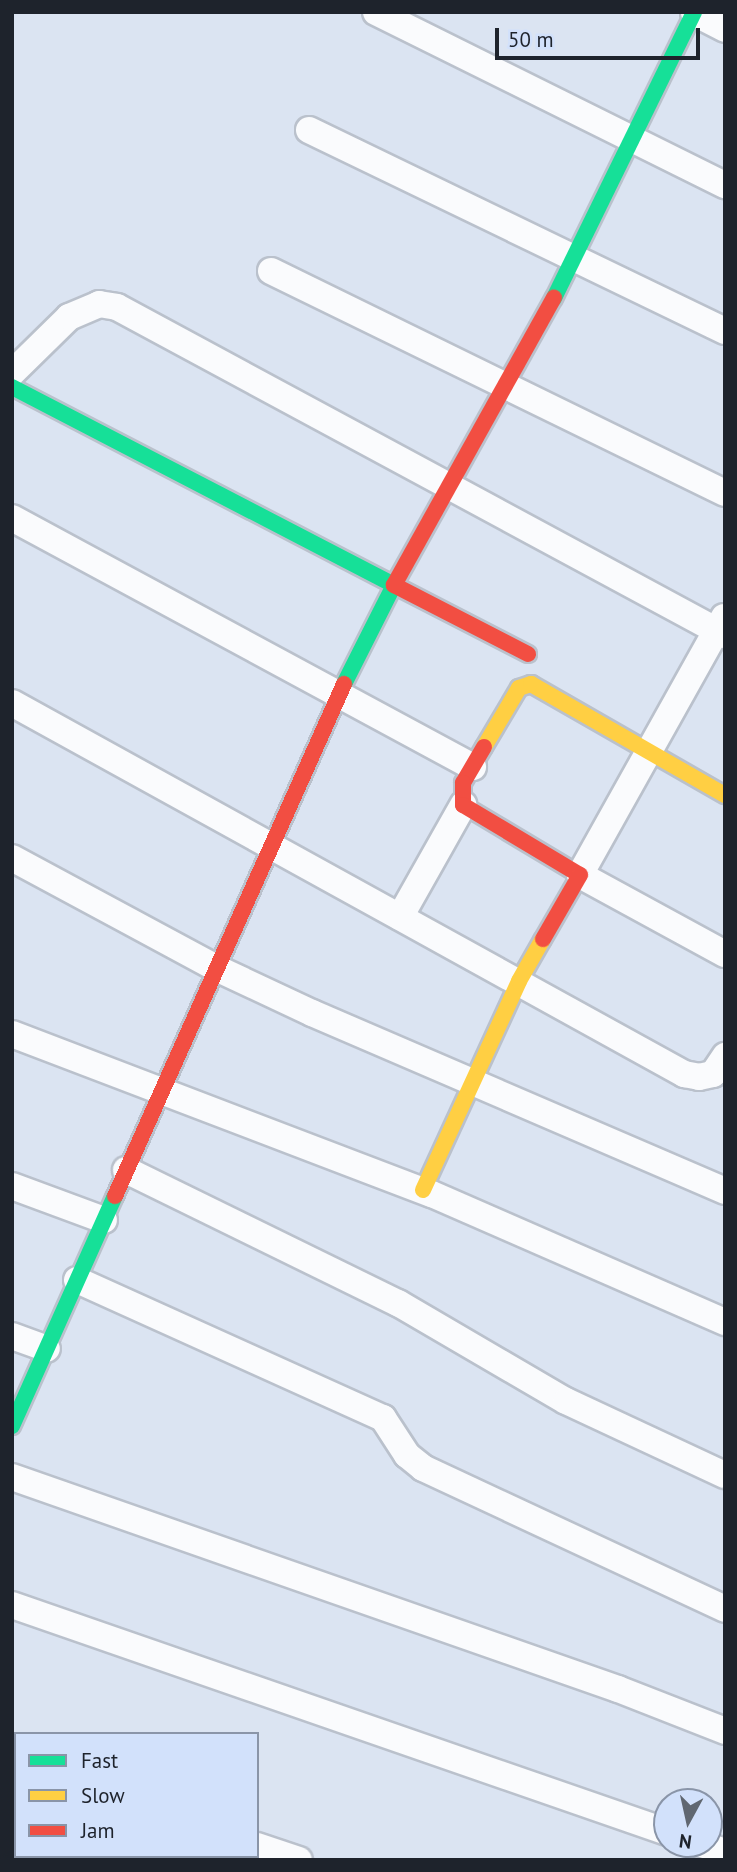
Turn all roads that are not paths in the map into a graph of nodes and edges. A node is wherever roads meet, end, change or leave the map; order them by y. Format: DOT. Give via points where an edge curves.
graph roads {
  1 [pos="376,12"];
  2 [pos="693,13"];
  3 [pos="725,29"];
  4 [pos="309,130"];
  5 [pos="635,140"];
  6 [pos="725,185"];
  7 [pos="576,259"];
  8 [pos="271,271"];
  9 [pos="725,331"];
  10 [pos="16,385"];
  11 [pos="507,387"];
  12 [pos="448,483"];
  13 [pos="725,493"];
  14 [pos="12,519"];
  15 [pos="394,585"];
  16 [pos="722,627"];
  17 [pos="528,654"];
  18 [pos="338,695"];
  19 [pos="12,703"];
  20 [pos="651,752"];
  21 [pos="473,767"];
  22 [pos="725,796"];
  23 [pos="463,805"];
  24 [pos="270,847"];
  25 [pos="15,866"];
  26 [pos="580,875"];
  27 [pos="400,917"];
  28 [pos="725,954"];
  29 [pos="216,968"];
  30 [pos="519,981"];
  31 [pos="12,1034"];
  32 [pos="725,1056"];
  33 [pos="471,1080"];
  34 [pos="163,1088"];
  35 [pos="126,1170"];
  36 [pos="12,1186"];
  37 [pos="423,1190"];
  38 [pos="725,1191"];
  39 [pos="104,1220"];
  40 [pos="77,1280"];
  41 [pos="725,1322"];
  42 [pos="12,1336"];
  43 [pos="47,1349"];
  44 [pos="12,1426"];
  45 [pos="725,1475"];
  46 [pos="12,1477"];
  47 [pos="12,1605"];
  48 [pos="725,1609"];
  49 [pos="725,1731"];
  50 [pos="653,1827"];
  51 [pos="259,1847"];
  52 [pos="299,1860"];
  1 -- 5 [label="street"];
  2 -- 3 [label="street"];
  2 -- 5 [label="street"];
  4 -- 7 [label="street"];
  5 -- 6 [label="street"];
  5 -- 7 [label="street"];
  7 -- 9 [label="street"];
  7 -- 11 [label="street"];
  8 -- 11 [label="street"];
  10 -- 12 [label="street" via="69,317 99,304 117,307"];
  10 -- 15 [label="street"];
  11 -- 12 [label="street"];
  11 -- 13 [label="street"];
  12 -- 15 [label="street"];
  12 -- 16 [label="street"];
  14 -- 18 [label="street"];
  15 -- 17 [label="street"];
  15 -- 18 [label="street"];
  16 -- 20 [label="street"];
  18 -- 21 [label="street"];
  18 -- 24 [label="street"];
  19 -- 24 [label="street"];
  20 -- 21 [label="street" via="531,684 512,698"];
  20 -- 22 [label="street"];
  20 -- 26 [label="street"];
  21 -- 23 [label="street" via="460,795"];
  23 -- 26 [label="street"];
  23 -- 27 [label="street"];
  24 -- 27 [label="street"];
  24 -- 29 [label="street"];
  25 -- 29 [label="street"];
  26 -- 28 [label="street"];
  26 -- 30 [label="street"];
  27 -- 30 [label="street"];
  29 -- 33 [label="street"];
  29 -- 34 [label="street"];
  30 -- 32 [label="street" via="684,1074 713,1074"];
  30 -- 33 [label="street"];
  31 -- 34 [label="street"];
  33 -- 37 [label="street"];
  33 -- 38 [label="street"];
  34 -- 35 [label="street"];
  34 -- 37 [label="street"];
  35 -- 39 [label="street"];
  35 -- 45 [label="street" via="387,1297 566,1401"];
  36 -- 39 [label="street"];
  37 -- 41 [label="street"];
  39 -- 40 [label="street"];
  40 -- 43 [label="street"];
  40 -- 48 [label="street" via="383,1418 407,1455 423,1468"];
  42 -- 43 [label="street"];
  43 -- 44 [label="street"];
  46 -- 49 [label="street" via="605,1684"];
  47 -- 50 [label="street"];
  51 -- 52 [label="street"];
}
